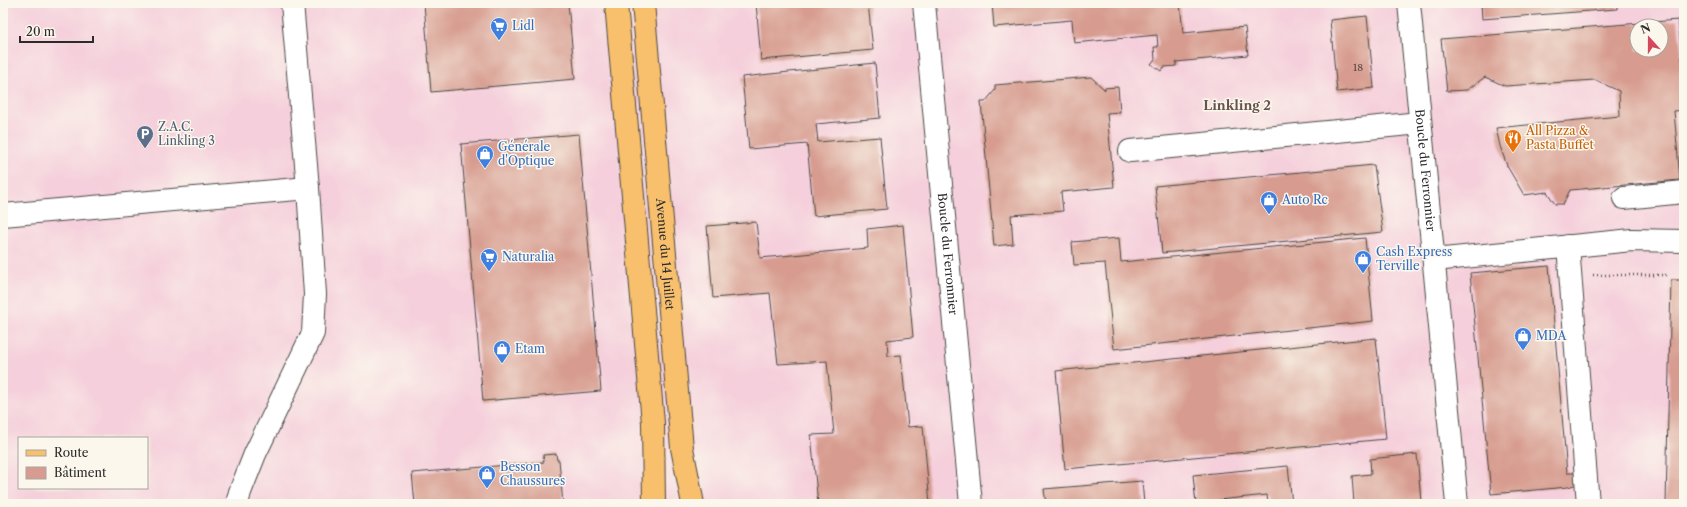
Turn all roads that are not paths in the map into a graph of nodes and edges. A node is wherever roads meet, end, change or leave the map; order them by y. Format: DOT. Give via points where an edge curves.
graph roads {
  1 [pos="292,3"];
  2 [pos="616,3"];
  3 [pos="643,3"];
  4 [pos="924,3"];
  5 [pos="1409,3"];
  6 [pos="1420,123"];
  7 [pos="1130,151"];
  8 [pos="308,188"];
  9 [pos="1684,192"];
  10 [pos="1624,198"];
  11 [pos="3,215"];
  12 [pos="1684,241"];
  13 [pos="1568,246"];
  14 [pos="1434,260"];
  15 [pos="237,504"];
  16 [pos="654,504"];
  17 [pos="693,504"];
  18 [pos="971,504"];
  19 [pos="1457,504"];
  20 [pos="1588,504"];
  1 -- 8 [label="street"];
  2 -- 16 [label="main road" via="653,423"];
  3 -- 17 [label="main road, Avenue du 14 Juillet" via="682,448"];
  4 -- 18 [label="street, Boucle du Ferronnier"];
  5 -- 6 [label="street, Boucle du Ferronnier"];
  6 -- 7 [label="street"];
  6 -- 14 [label="street, Boucle du Ferronnier"];
  8 -- 11 [label="street"];
  8 -- 15 [label="street" via="315,294 313,333 255,454"];
  9 -- 10 [label="street"];
  12 -- 13 [label="street" via="1632,240"];
  13 -- 14 [label="street"];
  13 -- 20 [label="street"];
  14 -- 19 [label="street, Boucle du Ferronnier"];
}
